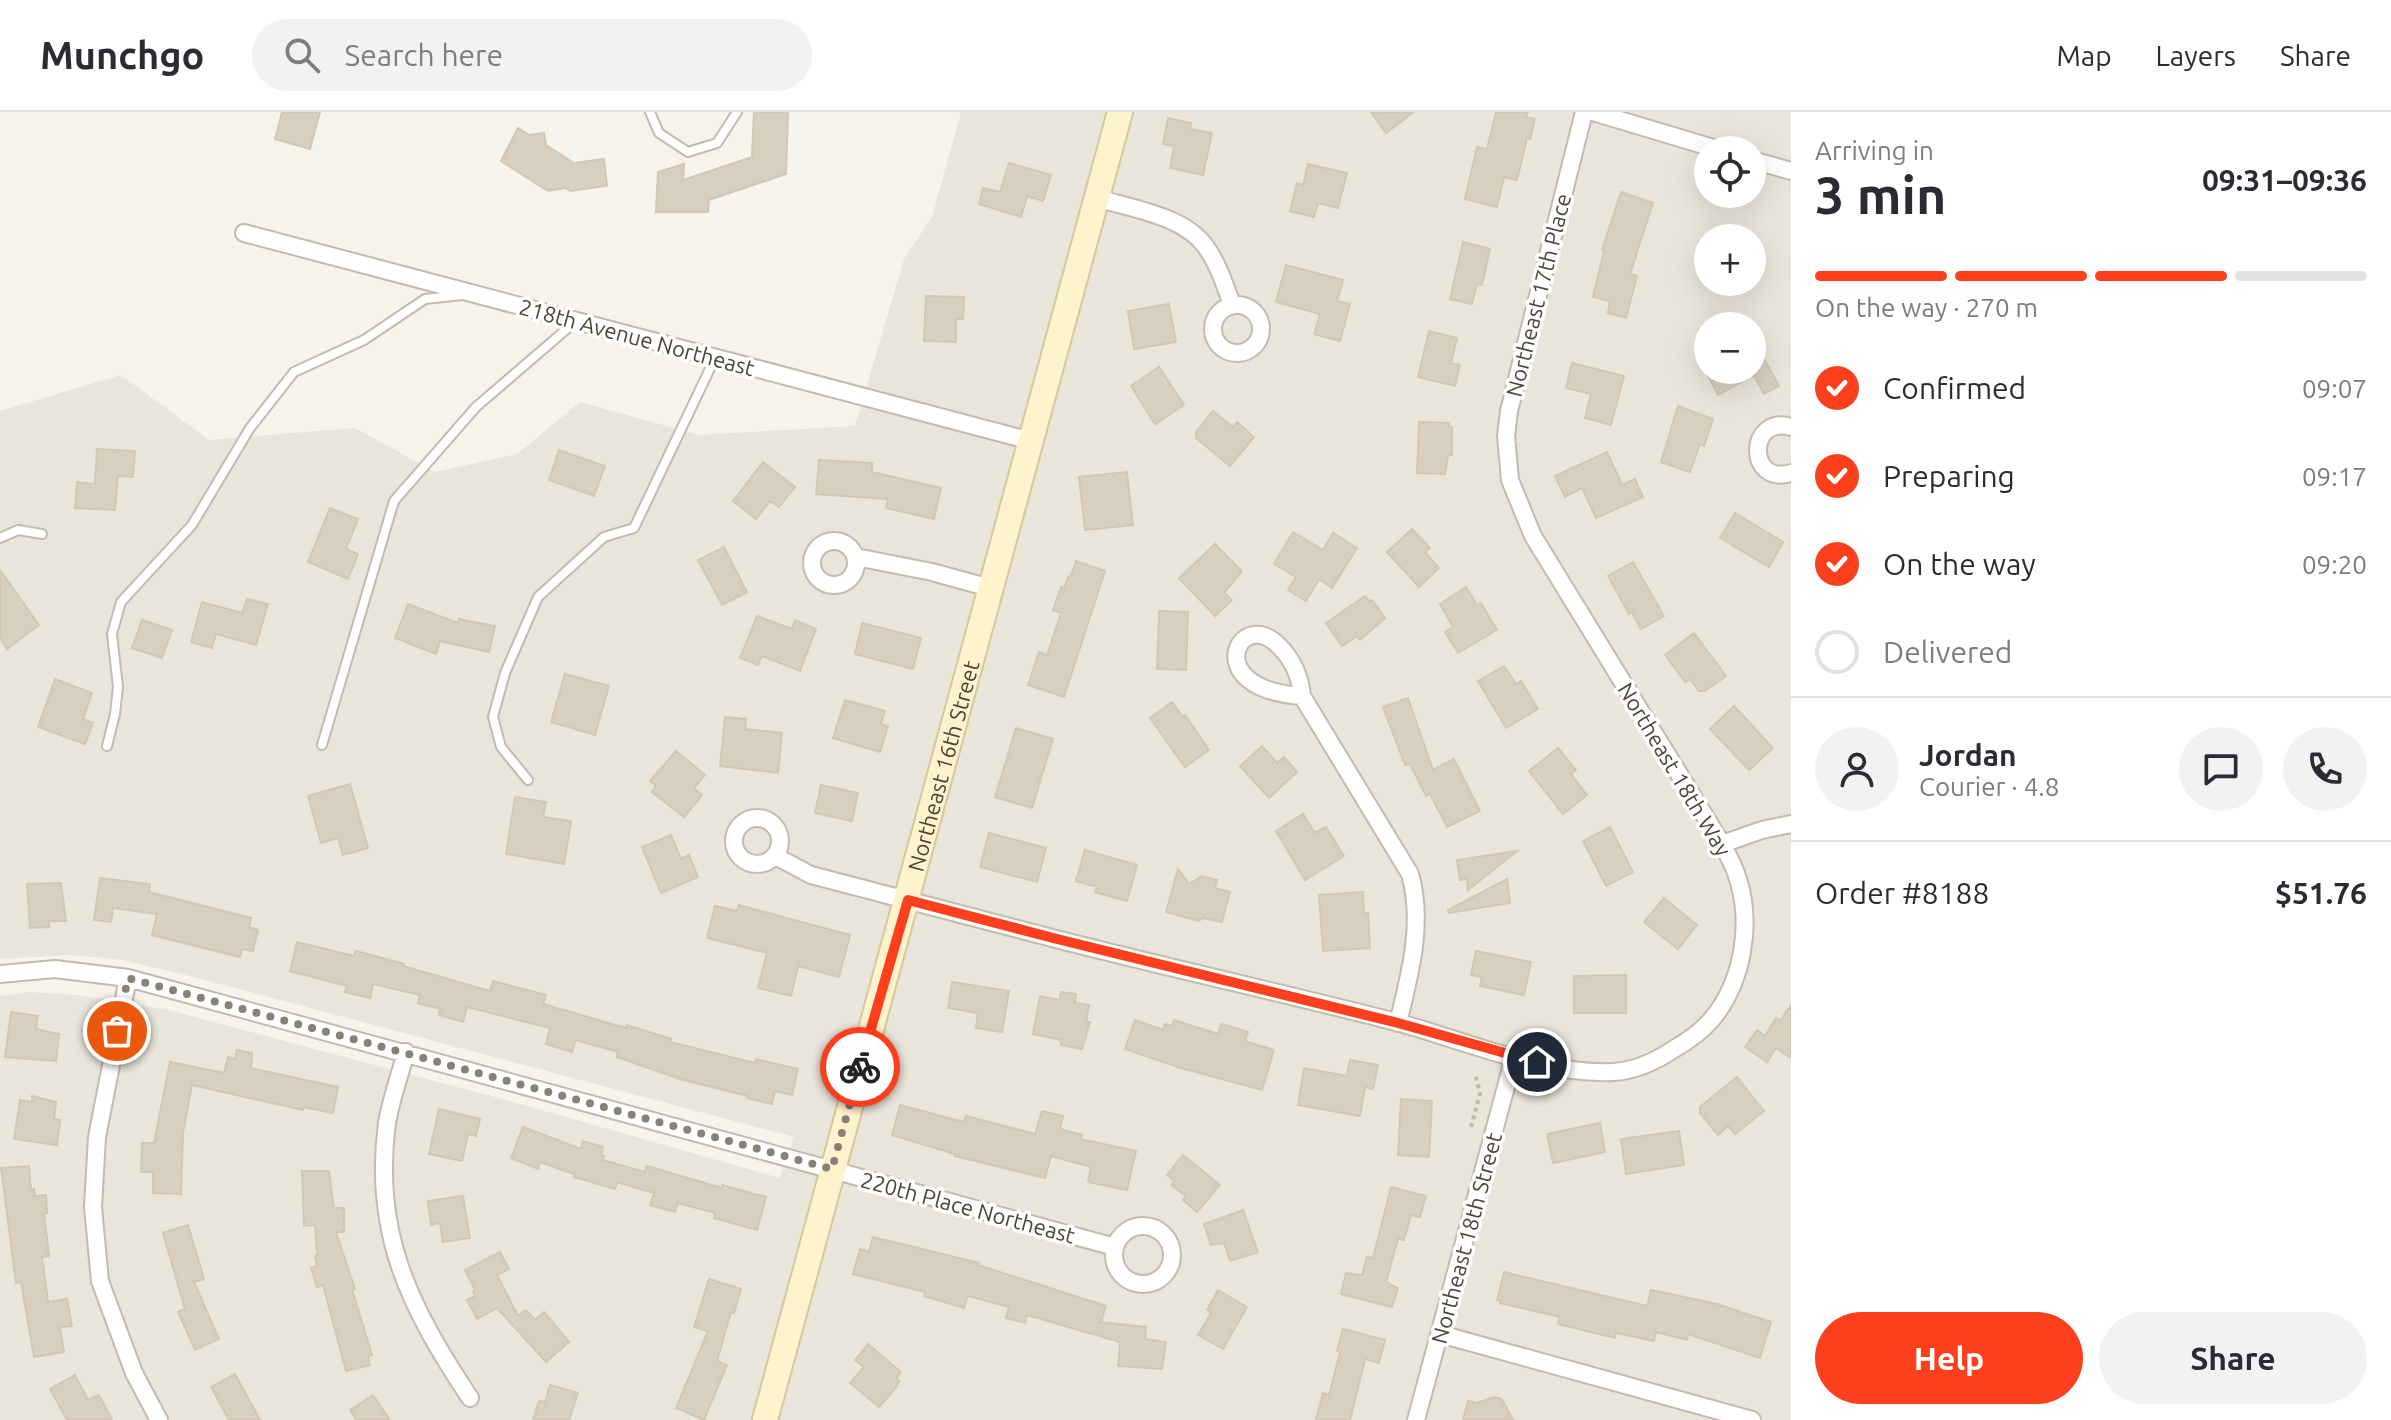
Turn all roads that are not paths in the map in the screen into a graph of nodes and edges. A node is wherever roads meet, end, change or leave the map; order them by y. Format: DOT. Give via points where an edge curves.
graph roads {
  1 [pos="650,112"];
  2 [pos="737,112"];
  3 [pos="1120,112"];
  4 [pos="1584,112"];
  5 [pos="1593,112"];
  6 [pos="1694,142"];
  7 [pos="1766,164"];
  8 [pos="1791,171"];
  9 [pos="1097,198"];
  10 [pos="244,233"];
  11 [pos="475,294"];
  12 [pos="1232,305"];
  13 [pos="576,320"];
  14 [pos="715,357"];
  15 [pos="1791,427"];
  16 [pos="1031,441"];
  17 [pos="1791,473"];
  18 [pos="1510,480"];
  19 [pos="42,534"];
  20 [pos="0,538"];
  21 [pos="856,557"];
  22 [pos="990,588"];
  23 [pos="1302,696"];
  24 [pos="322,745"];
  25 [pos="107,746"];
  26 [pos="528,780"];
  27 [pos="1791,824"];
  28 [pos="1722,844"];
  29 [pos="775,856"];
  30 [pos="908,900"];
  31 [pos="0,974"];
  32 [pos="128,978"];
  33 [pos="1398,1023"];
  34 [pos="406,1052"];
  35 [pos="1514,1057"];
  36 [pos="832,1169"];
  37 [pos="1115,1247"];
  38 [pos="1440,1334"];
  39 [pos="470,1398"];
  40 [pos="159,1420"];
  41 [pos="765,1420"];
  42 [pos="1416,1420"];
  43 [pos="1752,1420"];
  1 -- 2 [label="lane" via="659,133 688,152 717,143"];
  3 -- 9 [label="street, Northeast 16th Street"];
  4 -- 18 [label="street, Northeast 17th Place" via="1509,411"];
  5 -- 6 [label="street"];
  7 -- 8 [label="street"];
  9 -- 12 [label="street" via="1195,234 1222,276"];
  9 -- 16 [label="street, Northeast 16th Street"];
  10 -- 11 [label="street, 218th Avenue Northeast"];
  11 -- 13 [label="street, 218th Avenue Northeast"];
  11 -- 25 [label="lane" via="425,299 364,340 294,372 250,428 192,525 121,602 112,634 118,687"];
  13 -- 14 [label="street, 218th Avenue Northeast"];
  13 -- 24 [label="lane" via="476,407 394,501"];
  14 -- 16 [label="street, 218th Avenue Northeast"];
  14 -- 26 [label="lane" via="634,528 604,537 538,597 505,673 493,717 501,747"];
  15 -- 17 [label="street" via="1768,429 1757,451 1770,472"];
  16 -- 22 [label="street, Northeast 16th Street"];
  18 -- 28 [label="street, Northeast 18th Way" via="1533,536"];
  19 -- 20 [label="lane" via="18,530"];
  21 -- 22 [label="street"];
  22 -- 30 [label="street, Northeast 16th Street"];
  23 -- 23 [label="street" via="1293,662 1271,637 1255,634 1241,642 1235,656 1246,677 1274,692"];
  23 -- 33 [label="street" via="1403,862 1415,892 1413,950"];
  27 -- 28 [label="street"];
  28 -- 35 [label="street, Northeast 18th Way" via="1737,876 1744,937 1727,996 1711,1019 1666,1055 1636,1068 1586,1072"];
  29 -- 30 [label="street, Northeast 18th Way" via="811,875"];
  30 -- 33 [label="street, Northeast 18th Way"];
  30 -- 36 [label="street, Northeast 16th Street"];
  31 -- 32 [label="street, 220th Place Northeast" via="55,969"];
  32 -- 34 [label="street, 220th Place Northeast"];
  32 -- 40 [label="street" via="97,1137 93,1207 100,1281 134,1373"];
  33 -- 35 [label="street, Northeast 18th Way"];
  34 -- 36 [label="street, 220th Place Northeast"];
  34 -- 39 [label="street" via="388,1120 385,1203 406,1283 432,1340"];
  35 -- 38 [label="street, Northeast 18th Street"];
  36 -- 37 [label="street, 220th Place Northeast"];
  36 -- 41 [label="street, Northeast 16th Street"];
  38 -- 42 [label="street, Northeast 18th Street"];
  38 -- 43 [label="street"];
}
